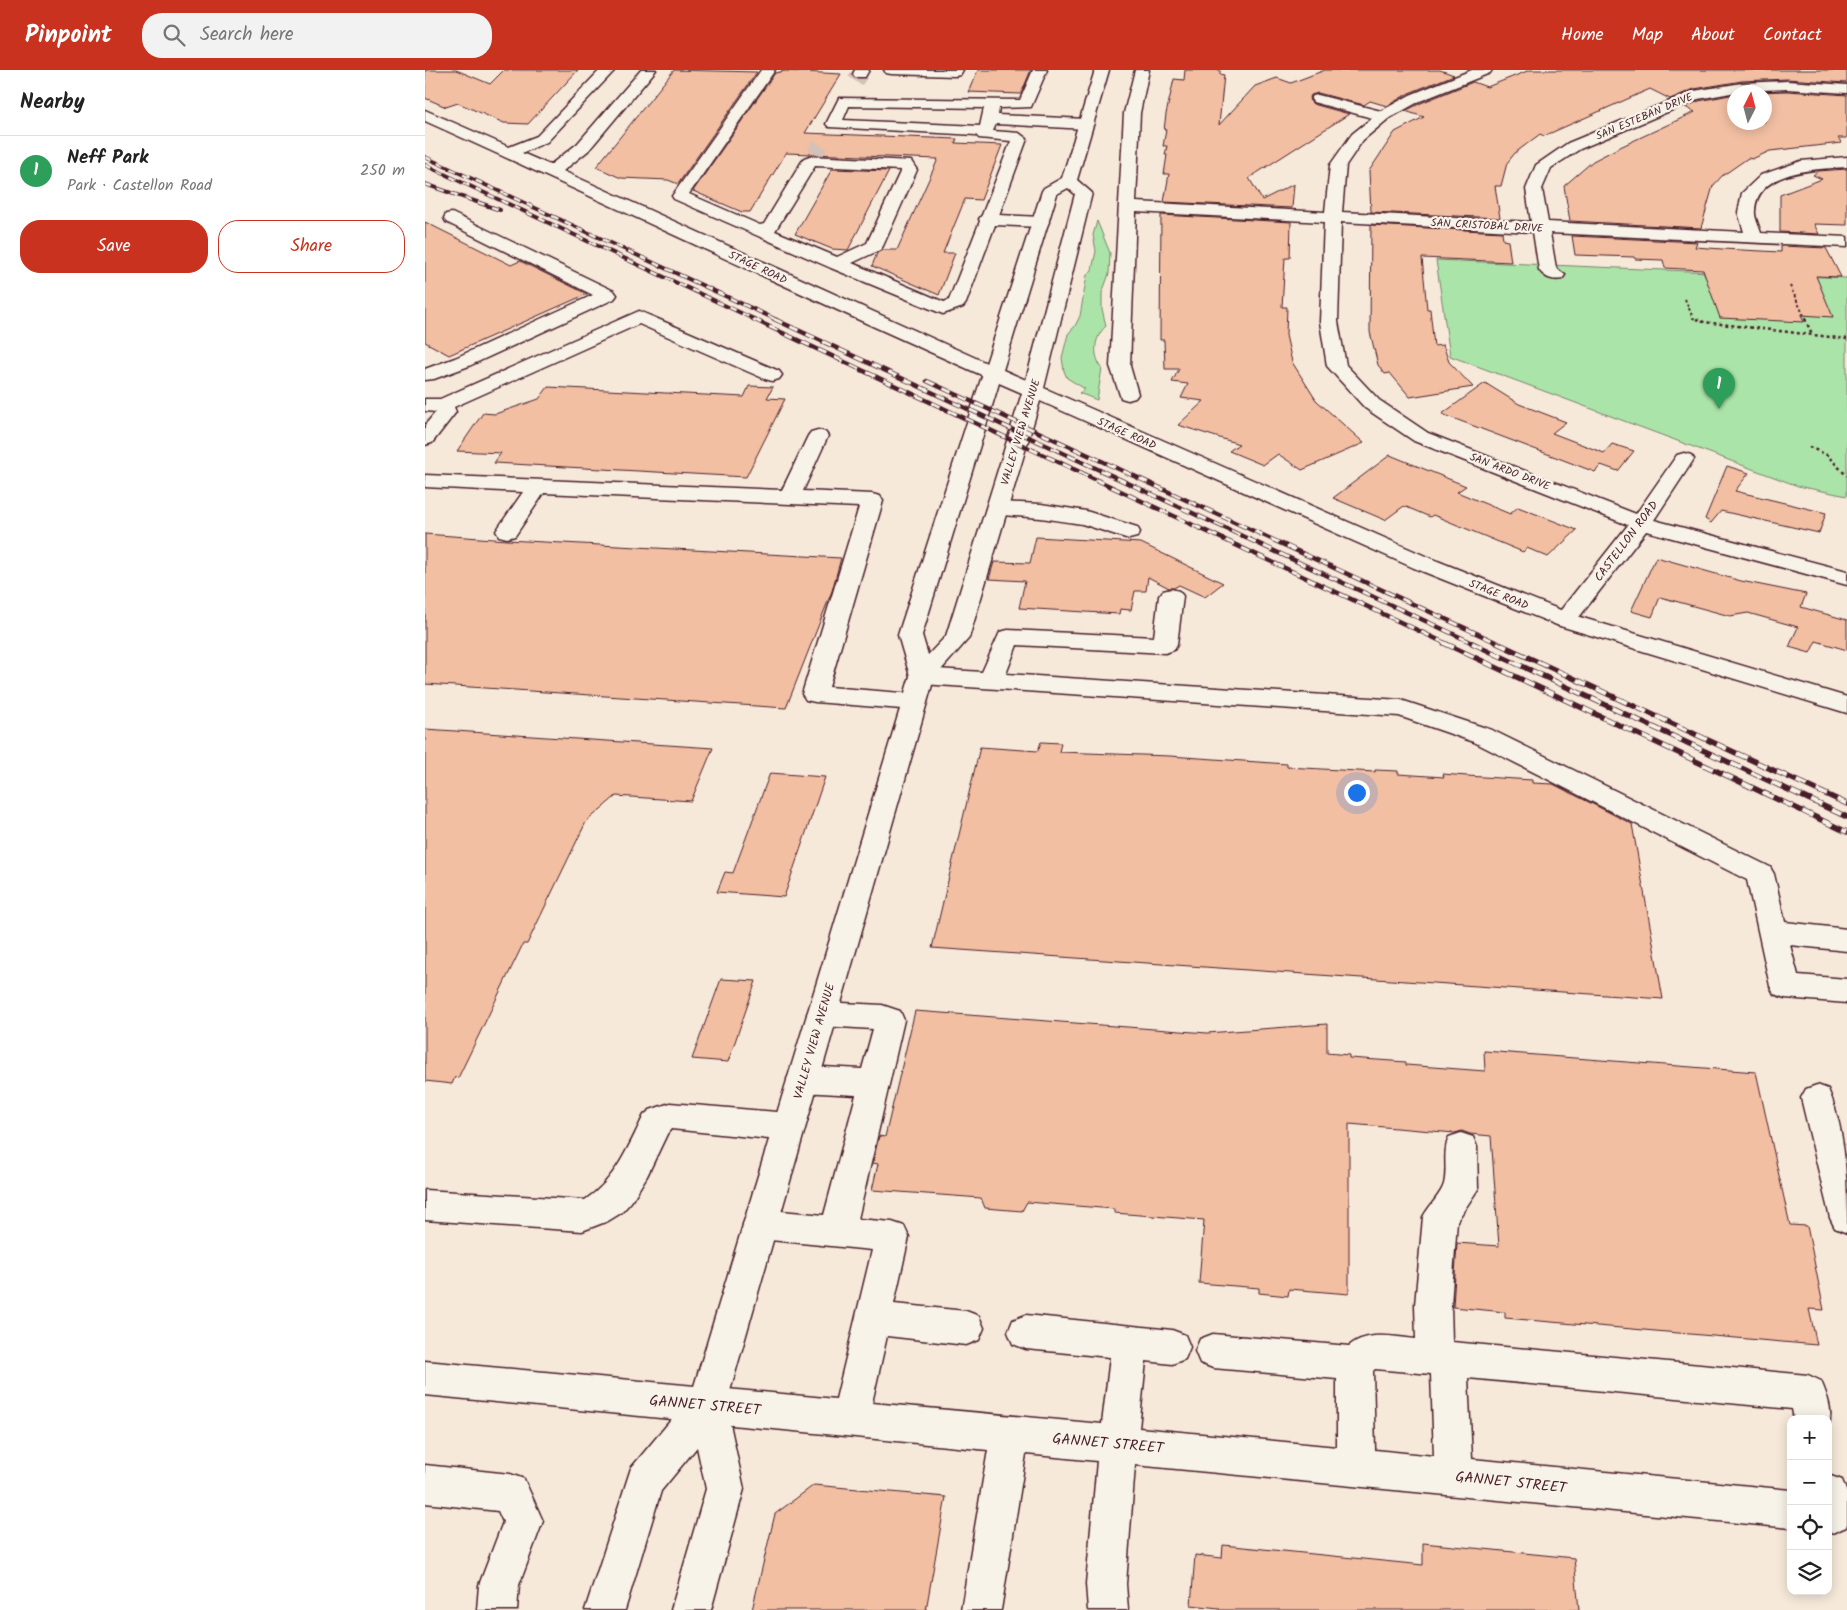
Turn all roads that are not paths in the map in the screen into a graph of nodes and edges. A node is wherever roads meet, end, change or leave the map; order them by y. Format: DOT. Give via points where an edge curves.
graph roads {
  1 [pos="608,70"];
  2 [pos="649,70"];
  3 [pos="768,70"];
  4 [pos="891,70"];
  5 [pos="956,70"];
  6 [pos="1040,70"];
  7 [pos="1102,70"];
  8 [pos="1143,70"];
  9 [pos="1485,70"];
  10 [pos="859,75"];
  11 [pos="1847,89"];
  12 [pos="1318,99"];
  13 [pos="844,101"];
  14 [pos="425,115"];
  15 [pos="1383,116"];
  16 [pos="989,118"];
  17 [pos="834,124"];
  18 [pos="1086,124"];
  19 [pos="825,138"];
  20 [pos="509,153"];
  21 [pos="1847,162"];
  22 [pos="552,172"];
  23 [pos="1069,181"];
  24 [pos="693,203"];
  25 [pos="1127,208"];
  26 [pos="452,218"];
  27 [pos="1333,218"];
  28 [pos="656,219"];
  29 [pos="987,219"];
  30 [pos="1041,222"];
  31 [pos="1540,228"];
  32 [pos="760,231"];
  33 [pos="1754,236"];
  34 [pos="1847,242"];
  35 [pos="800,248"];
  36 [pos="837,264"];
  37 [pos="760,267"];
  38 [pos="1556,275"];
  39 [pos="993,373"];
  40 [pos="426,375"];
  41 [pos="772,375"];
  42 [pos="1033,391"];
  43 [pos="1128,394"];
  44 [pos="434,405"];
  45 [pos="818,436"];
  46 [pos="425,439"];
  47 [pos="1684,459"];
  48 [pos="425,481"];
  49 [pos="538,486"];
  50 [pos="790,497"];
  51 [pos="997,509"];
  52 [pos="1641,523"];
  53 [pos="507,531"];
  54 [pos="1129,532"];
  55 [pos="1847,578"];
  56 [pos="1171,596"];
  57 [pos="1565,620"];
  58 [pos="991,680"];
  59 [pos="918,689"];
  60 [pos="1847,705"];
  61 [pos="1773,932"];
  62 [pos="1847,940"];
  63 [pos="1847,991"];
  64 [pos="822,1014"];
  65 [pos="803,1079"];
  66 [pos="875,1083"];
  67 [pos="1817,1098"];
  68 [pos="789,1128"];
  69 [pos="1461,1147"];
  70 [pos="425,1205"];
  71 [pos="1847,1218"];
  72 [pos="760,1224"];
  73 [pos="837,1233"];
  74 [pos="873,1318"];
  75 [pos="966,1328"];
  76 [pos="1026,1332"];
  77 [pos="1130,1342"];
  78 [pos="1172,1347"];
  79 [pos="1213,1351"];
  80 [pos="1441,1359"];
  81 [pos="1355,1364"];
  82 [pos="425,1378"];
  83 [pos="707,1405"];
  84 [pos="1812,1415"];
  85 [pos="850,1418"];
  86 [pos="1010,1434"];
  87 [pos="1118,1444"];
  88 [pos="1356,1467"];
  89 [pos="1454,1476"];
  90 [pos="425,1484"];
  91 [pos="1787,1509"];
  92 [pos="497,1610"];
  93 [pos="605,1610"];
  94 [pos="691,1610"];
  95 [pos="981,1610"];
  96 [pos="1108,1610"];
  1 -- 20 [label="street" via="542,139"];
  2 -- 22 [label="street" via="583,147"];
  3 -- 24 [label="street" via="680,196"];
  4 -- 5 [label="street"];
  6 -- 16 [label="street" via="1027,104"];
  7 -- 18 [label="street"];
  8 -- 25 [label="street" via="1132,113"];
  9 -- 15 [label="street, SAN ARDO DRIVE" via="1415,98"];
  10 -- 13 [label="street"];
  11 -- 31 [label="street, SAN ESTEBAN DRIVE" via="1787,85 1694,94 1573,146 1544,165 1534,189"];
  12 -- 15 [label="street"];
  13 -- 16 [label="street"];
  13 -- 17 [label="street"];
  14 -- 20 [label="street, STAGE ROAD"];
  15 -- 27 [label="street, SAN ARDO DRIVE" via="1357,137 1338,164"];
  16 -- 17 [label="street"];
  16 -- 18 [label="street"];
  16 -- 29 [label="street" via="984,135 1014,136 1019,140"];
  17 -- 19 [label="street"];
  18 -- 23 [label="street"];
  20 -- 22 [label="street, STAGE ROAD"];
  21 -- 33 [label="street" via="1801,166 1767,178 1750,193 1746,212"];
  22 -- 28 [label="street, STAGE ROAD"];
  23 -- 30 [label="street" via="1050,191"];
  23 -- 42 [label="street, VALLEY VIEW AVENUE" via="1084,193"];
  24 -- 28 [label="street"];
  24 -- 32 [label="street"];
  25 -- 27 [label="street, SAN CRISTOBAL DRIVE"];
  25 -- 43 [label="street" via="1120,366"];
  26 -- 40 [label="street" via="608,296 463,362"];
  27 -- 31 [label="street, SAN CRISTOBAL DRIVE"];
  27 -- 52 [label="street, SAN ARDO DRIVE" via="1329,322 1337,366 1372,404 1421,437"];
  28 -- 37 [label="street, STAGE ROAD"];
  29 -- 30 [label="street"];
  29 -- 36 [label="street" via="957,303 951,306 943,308"];
  30 -- 39 [label="street"];
  31 -- 33 [label="street, SAN CRISTOBAL DRIVE"];
  31 -- 38 [label="street, SAN ESTEBAN DRIVE" via="1548,270"];
  32 -- 35 [label="street"];
  32 -- 36 [label="street" via="770,228 812,157 905,164 909,170 874,246"];
  33 -- 34 [label="street, SAN CRISTOBAL DRIVE"];
  35 -- 36 [label="street"];
  35 -- 37 [label="street"];
  37 -- 39 [label="street, STAGE ROAD"];
  39 -- 42 [label="street, STAGE ROAD"];
  39 -- 59 [label="street" via="910,635"];
  41 -- 44 [label="street" via="639,317"];
  42 -- 51 [label="street, VALLEY VIEW AVENUE"];
  42 -- 57 [label="street, STAGE ROAD" via="1422,563"];
  44 -- 46 [label="street" via="446,412"];
  45 -- 50 [label="street"];
  47 -- 52 [label="street, CASTELLON ROAD"];
  48 -- 49 [label="street"];
  49 -- 50 [label="street"];
  49 -- 53 [label="street"];
  50 -- 59 [label="street" via="871,501 815,694"];
  51 -- 54 [label="street" via="1086,518"];
  51 -- 59 [label="street, VALLEY VIEW AVENUE" via="957,638"];
  52 -- 55 [label="street, SAN ARDO DRIVE"];
  52 -- 57 [label="street, CASTELLON ROAD"];
  56 -- 58 [label="street" via="1165,645 1008,637"];
  57 -- 60 [label="street, STAGE ROAD"];
  58 -- 59 [label="street"];
  58 -- 61 [label="street" via="1401,708 1483,736 1760,874"];
  59 -- 64 [label="street, VALLEY VIEW AVENUE"];
  61 -- 62 [label="street"];
  61 -- 63 [label="street" via="1785,986"];
  64 -- 65 [label="street, VALLEY VIEW AVENUE"];
  64 -- 66 [label="street" via="889,1020"];
  65 -- 66 [label="street"];
  65 -- 68 [label="street, VALLEY VIEW AVENUE"];
  66 -- 73 [label="street"];
  67 -- 71 [label="street"];
  68 -- 70 [label="street" via="670,1116 661,1119 624,1188 595,1213 582,1216"];
  68 -- 72 [label="street, VALLEY VIEW AVENUE"];
  69 -- 80 [label="street" via="1461,1190 1440,1217 1433,1305"];
  72 -- 73 [label="street"];
  72 -- 83 [label="street, VALLEY VIEW AVENUE"];
  73 -- 74 [label="street" via="892,1237"];
  74 -- 75 [label="street"];
  74 -- 85 [label="street"];
  76 -- 77 [label="street"];
  77 -- 78 [label="street"];
  77 -- 87 [label="street"];
  79 -- 81 [label="street"];
  80 -- 81 [label="street" via="1369,1352"];
  80 -- 84 [label="street" via="1807,1393"];
  80 -- 89 [label="street"];
  81 -- 88 [label="street"];
  82 -- 83 [label="street, GANNET STREET"];
  83 -- 85 [label="street, GANNET STREET"];
  83 -- 93 [label="street, VALLEY VIEW AVENUE" via="645,1481"];
  83 -- 94 [label="street, VALLEY VIEW AVENUE" via="725,1489"];
  85 -- 86 [label="street, GANNET STREET"];
  86 -- 87 [label="street, GANNET STREET"];
  86 -- 95 [label="street"];
  87 -- 88 [label="street, GANNET STREET"];
  87 -- 96 [label="street" via="1106,1584"];
  88 -- 89 [label="street, GANNET STREET"];
  89 -- 91 [label="street, GANNET STREET"];
  90 -- 92 [label="street" via="510,1493 523,1521 499,1585"];
}
